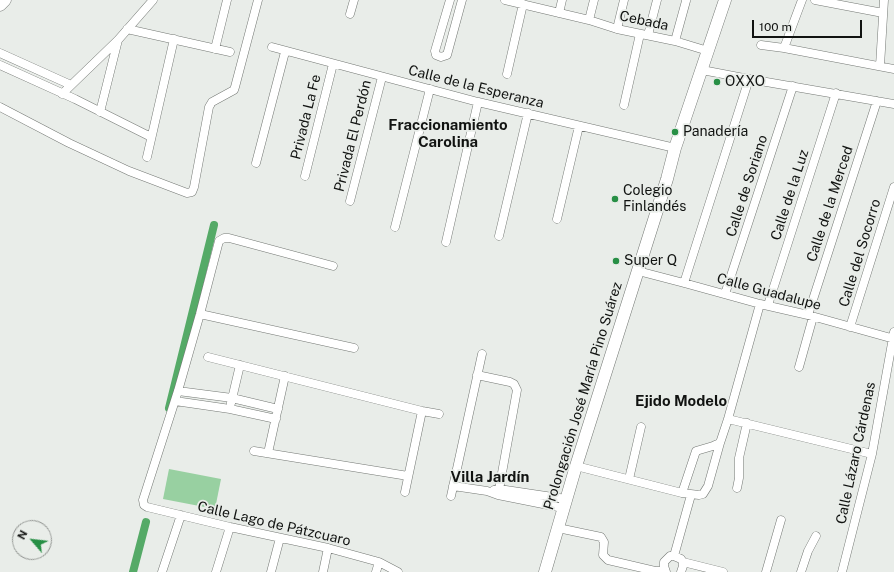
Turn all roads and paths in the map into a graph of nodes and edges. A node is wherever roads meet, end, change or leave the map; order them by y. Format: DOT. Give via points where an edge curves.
graph roads {
  1 [pos="5,0"];
  2 [pos="153,0"];
  3 [pos="227,0"];
  4 [pos="258,0"];
  5 [pos="354,0"];
  6 [pos="450,0"];
  7 [pos="462,0"];
  8 [pos="504,0"];
  9 [pos="562,0"];
  10 [pos="594,0"];
  11 [pos="624,0"];
  12 [pos="657,0"];
  13 [pos="725,0"];
  14 [pos="802,0"];
  15 [pos="815,0"];
  16 [pos="884,0"];
  17 [pos="686,1"];
  18 [pos="529,4"];
  19 [pos="0,5"];
  20 [pos="559,13"];
  21 [pos="883,13"];
  22 [pos="350,14"];
  23 [pos="589,20"];
  24 [pos="128,29"];
  25 [pos="617,29"];
  26 [pos="644,35"];
  27 [pos="174,39"];
  28 [pos="118,40"];
  29 [pos="676,41"];
  30 [pos="761,45"];
  31 [pos="272,47"];
  32 [pos="784,48"];
  33 [pos="215,49"];
  34 [pos="708,51"];
  35 [pos="230,52"];
  36 [pos="285,52"];
  37 [pos="0,53"];
  38 [pos="333,64"];
  39 [pos="0,65"];
  40 [pos="880,66"];
  41 [pos="894,69"];
  42 [pos="702,70"];
  43 [pos="508,74"];
  44 [pos="382,77"];
  45 [pos="749,79"];
  46 [pos="71,85"];
  47 [pos="793,86"];
  48 [pos="430,89"];
  49 [pos="836,93"];
  50 [pos="62,94"];
  51 [pos="877,101"];
  52 [pos="478,102"];
  53 [pos="894,104"];
  54 [pos="624,105"];
  55 [pos="0,107"];
  56 [pos="100,112"];
  57 [pos="528,113"];
  58 [pos="579,126"];
  59 [pos="151,137"];
  60 [pos="676,148"];
  61 [pos="147,157"];
  62 [pos="256,163"];
  63 [pos="305,176"];
  64 [pos="894,187"];
  65 [pos="350,201"];
  66 [pos="556,219"];
  67 [pos="395,227"];
  68 [pos="499,236"];
  69 [pos="446,242"];
  70 [pos="332,266"];
  71 [pos="638,271"];
  72 [pos="684,283"];
  73 [pos="725,294"];
  74 [pos="764,305"];
  75 [pos="200,314"];
  76 [pos="811,316"];
  77 [pos="850,327"];
  78 [pos="893,336"];
  79 [pos="354,348"];
  80 [pos="482,354"];
  81 [pos="208,357"];
  82 [pos="240,366"];
  83 [pos="799,367"];
  84 [pos="477,375"];
  85 [pos="285,376"];
  86 [pos="178,391"];
  87 [pos="232,398"];
  88 [pos="175,401"];
  89 [pos="230,409"];
  90 [pos="278,409"];
  91 [pos="422,411"];
  92 [pos="439,414"];
  93 [pos="728,419"];
  94 [pos="276,420"];
  95 [pos="747,423"];
  96 [pos="641,427"];
  97 [pos="720,443"];
  98 [pos="254,451"];
  99 [pos="268,453"];
  100 [pos="872,454"];
  101 [pos="576,466"];
  102 [pos="408,476"];
  103 [pos="629,478"];
  104 [pos="453,486"];
  105 [pos="737,488"];
  106 [pos="405,492"];
  107 [pos="499,492"];
  108 [pos="682,493"];
  109 [pos="691,495"];
  110 [pos="451,496"];
  111 [pos="565,504"];
  112 [pos="181,515"];
  113 [pos="781,520"];
  114 [pos="230,528"];
  115 [pos="558,528"];
  116 [pos="816,536"];
  117 [pos="280,538"];
  118 [pos="328,548"];
  119 [pos="674,556"];
  120 [pos="378,562"];
  121 [pos="683,562"];
  122 [pos="665,571"];
  123 [pos="162,572"];
  124 [pos="216,572"];
  125 [pos="271,572"];
  126 [pos="323,572"];
  127 [pos="376,572"];
  128 [pos="398,572"];
  129 [pos="545,572"];
  130 [pos="681,572"];
  131 [pos="723,572"];
  132 [pos="766,572"];
  133 [pos="801,572"];
  134 [pos="842,572"];
  1 -- 19 [label="main road"];
  2 -- 24 [label="street"];
  3 -- 33 [label="street"];
  4 -- 55 [label="street" via="234,90 212,102 209,107 192,192 187,193 129,171"];
  5 -- 22 [label="street"];
  6 -- 7 [label="street" via="435,51 436,55 441,57 447,55"];
  8 -- 18 [label="street, Cebada"];
  9 -- 20 [label="street"];
  10 -- 23 [label="street"];
  11 -- 25 [label="street"];
  12 -- 26 [label="street"];
  13 -- 34 [label="main road, Prolongación José María Pino Suárez"];
  14 -- 32 [label="street"];
  15 -- 21 [label="street"];
  16 -- 21 [label="street"];
  17 -- 29 [label="street"];
  18 -- 20 [label="street, Cebada"];
  18 -- 43 [label="street"];
  20 -- 23 [label="street, Cebada"];
  21 -- 40 [label="street"];
  23 -- 25 [label="street, Cebada"];
  24 -- 27 [label="street"];
  24 -- 28 [label="street"];
  25 -- 26 [label="street, Cebada"];
  26 -- 29 [label="street, Cebada"];
  26 -- 54 [label="street"];
  27 -- 33 [label="street"];
  27 -- 59 [label="street"];
  28 -- 46 [label="street"];
  28 -- 56 [label="street"];
  29 -- 34 [label="street, Cebada"];
  30 -- 32 [label="street"];
  31 -- 36 [label="street, Calle de la Esperanza"];
  32 -- 40 [label="street"];
  33 -- 35 [label="street"];
  34 -- 42 [label="main road, Prolongación José María Pino Suárez"];
  36 -- 38 [label="street, Calle de la Esperanza"];
  36 -- 62 [label="street"];
  37 -- 46 [label="street"];
  38 -- 44 [label="street, Calle de la Esperanza"];
  38 -- 63 [label="street, Privada La Fe"];
  39 -- 50 [label="street"];
  40 -- 41 [label="street"];
  42 -- 45 [label="street"];
  42 -- 60 [label="main road, Prolongación José María Pino Suárez"];
  44 -- 48 [label="street, Calle de la Esperanza"];
  44 -- 65 [label="street, Privada El Perdón"];
  45 -- 47 [label="street"];
  45 -- 72 [label="street"];
  46 -- 50 [label="street"];
  47 -- 49 [label="street"];
  47 -- 73 [label="street, Calle de Soriano"];
  48 -- 52 [label="street, Calle de la Esperanza"];
  48 -- 67 [label="street"];
  49 -- 51 [label="street"];
  49 -- 74 [label="street, Calle de la Luz"];
  50 -- 56 [label="street"];
  51 -- 53 [label="street"];
  51 -- 76 [label="street, Calle de la Merced"];
  52 -- 57 [label="street, Calle de la Esperanza"];
  52 -- 69 [label="street"];
  56 -- 59 [label="street"];
  57 -- 58 [label="street, Calle de la Esperanza"];
  57 -- 68 [label="street"];
  58 -- 60 [label="street, Calle de la Esperanza"];
  58 -- 66 [label="street"];
  59 -- 61 [label="street"];
  60 -- 71 [label="main road, Prolongación José María Pino Suárez"];
  64 -- 77 [label="street, Calle del Socorro"];
  70 -- 75 [label="street" via="224,238 218,243"];
  71 -- 72 [label="street, Calle Guadalupe"];
  71 -- 101 [label="main road, Prolongación José María Pino Suárez"];
  72 -- 73 [label="street, Calle Guadalupe"];
  73 -- 74 [label="street, Calle Guadalupe"];
  74 -- 76 [label="street, Calle Guadalupe"];
  74 -- 93 [label="street, Calle de la Luz"];
  75 -- 79 [label="street"];
  75 -- 86 [label="street"];
  76 -- 77 [label="street, Calle Guadalupe"];
  76 -- 83 [label="street, Calle de la Merced"];
  77 -- 78 [label="street, Calle Guadalupe"];
  78 -- 100 [label="street, Calle Lázaro Cárdenas"];
  80 -- 84 [label="street"];
  81 -- 82 [label="street"];
  82 -- 85 [label="street"];
  82 -- 87 [label="street"];
  84 -- 104 [label="street"];
  84 -- 107 [label="street" via="510,382 517,390"];
  85 -- 90 [label="street"];
  85 -- 91 [label="street"];
  86 -- 87 [label="street"];
  86 -- 88 [label="street"];
  87 -- 89 [label="street"];
  87 -- 90 [label="street"];
  88 -- 89 [label="street"];
  88 -- 112 [label="street, Calle Lago de Pátzcuaro" via="143,500 148,508"];
  89 -- 94 [label="street"];
  90 -- 94 [label="street"];
  91 -- 92 [label="street"];
  91 -- 102 [label="street"];
  93 -- 95 [label="street"];
  93 -- 97 [label="street, Calle de la Luz"];
  94 -- 99 [label="street"];
  95 -- 100 [label="street"];
  95 -- 105 [label="street" via="739,458"];
  96 -- 103 [label="street"];
  97 -- 108 [label="street" via="696,451"];
  97 -- 109 [label="street, Calle de la Luz" via="708,486 703,494"];
  98 -- 99 [label="street"];
  99 -- 102 [label="street"];
  100 -- 134 [label="street, Calle Lázaro Cárdenas"];
  101 -- 103 [label="street"];
  101 -- 111 [label="main road, Prolongación José María Pino Suárez"];
  102 -- 106 [label="street"];
  103 -- 108 [label="street"];
  104 -- 107 [label="street"];
  104 -- 110 [label="street"];
  107 -- 111 [label="street"];
  108 -- 109 [label="street"];
  109 -- 119 [label="street"];
  111 -- 115 [label="main road, Prolongación José María Pino Suárez"];
  112 -- 114 [label="street, Calle Lago de Pátzcuaro"];
  112 -- 123 [label="street"];
  113 -- 132 [label="street"];
  114 -- 117 [label="street, Calle Lago de Pátzcuaro"];
  114 -- 124 [label="street"];
  115 -- 122 [label="street" via="601,537 604,542 603,555 608,560"];
  115 -- 129 [label="main road, Prolongación José María Pino Suárez"];
  116 -- 133 [label="street"];
  117 -- 118 [label="street, Calle Lago de Pátzcuaro"];
  117 -- 125 [label="street"];
  118 -- 120 [label="street, Calle Lago de Pátzcuaro"];
  118 -- 126 [label="street"];
  119 -- 121 [label="street"];
  119 -- 122 [label="street" via="667,559"];
  120 -- 127 [label="street"];
  120 -- 128 [label="street, Calle Lago de Pátzcuaro"];
  121 -- 130 [label="street"];
  121 -- 131 [label="street"];
}
